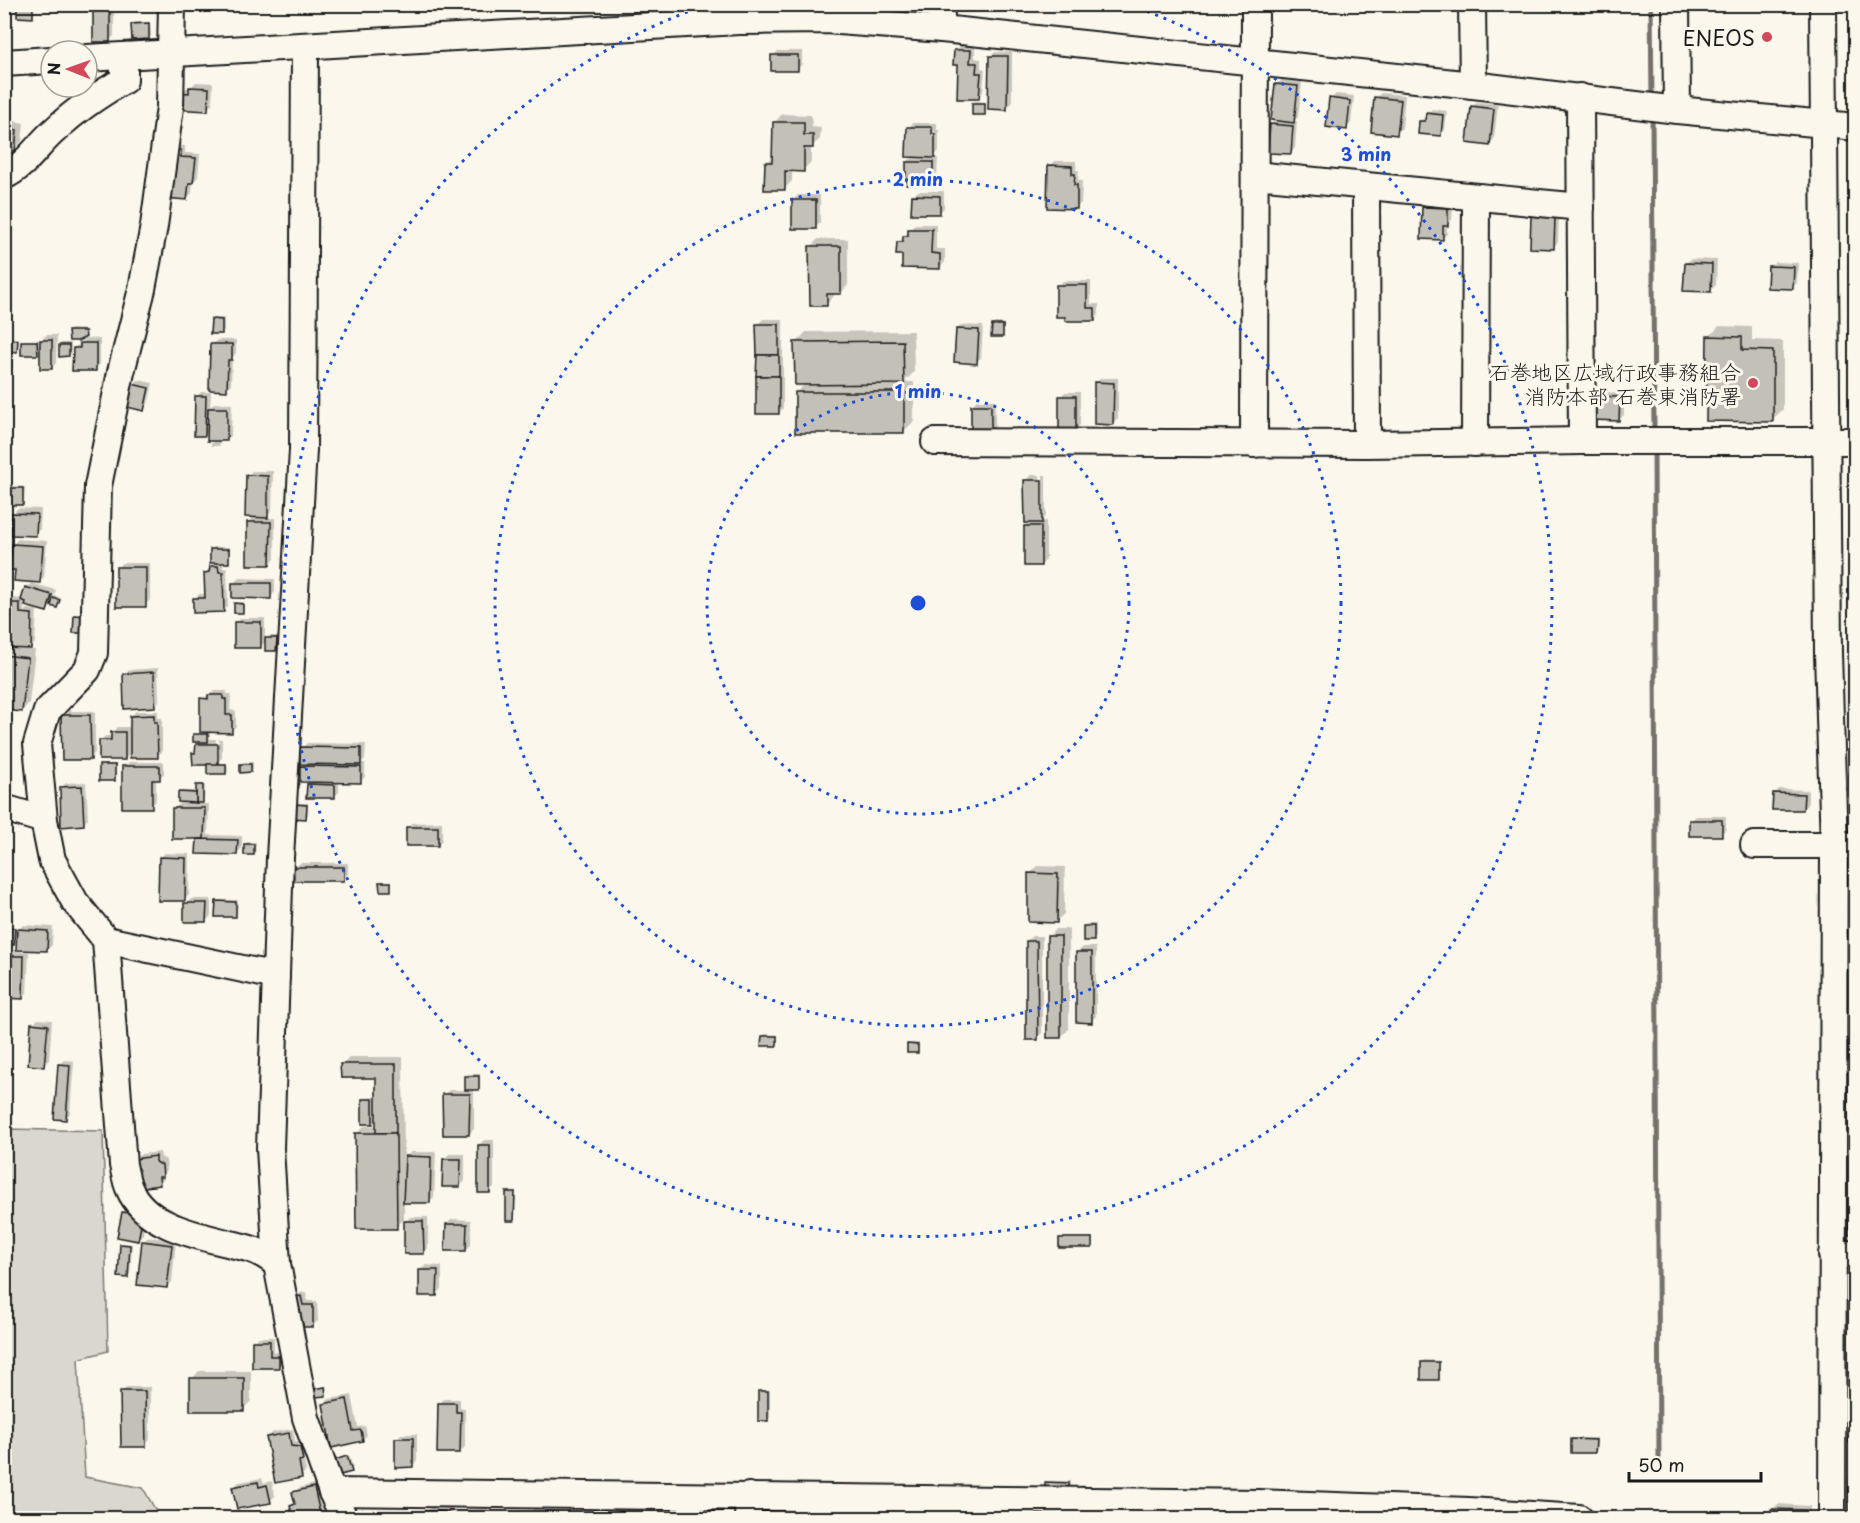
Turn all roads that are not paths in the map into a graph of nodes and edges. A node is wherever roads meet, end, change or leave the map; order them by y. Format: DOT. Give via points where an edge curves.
graph roads {
  1 [pos="172,4"];
  2 [pos="1255,4"];
  3 [pos="1472,4"];
  4 [pos="1676,4"];
  5 [pos="1823,4"];
  6 [pos="941,16"];
  7 [pos="305,47"];
  8 [pos="171,54"];
  9 [pos="124,56"];
  10 [pos="99,57"];
  11 [pos="39,61"];
  12 [pos="1254,62"];
  13 [pos="4,63"];
  14 [pos="1473,85"];
  15 [pos="1580,97"];
  16 [pos="1660,108"];
  17 [pos="1825,123"];
  18 [pos="1856,127"];
  19 [pos="1255,175"];
  20 [pos="4,176"];
  21 [pos="1365,186"];
  22 [pos="1476,197"];
  23 [pos="1581,207"];
  24 [pos="1582,441"];
  25 [pos="1828,441"];
  26 [pos="1856,441"];
  27 [pos="935,442"];
  28 [pos="1475,443"];
  29 [pos="1254,444"];
  30 [pos="1367,444"];
  31 [pos="4,808"];
  32 [pos="44,820"];
  33 [pos="1754,845"];
  34 [pos="1845,845"];
  35 [pos="106,940"];
  36 [pos="276,975"];
  37 [pos="1844,1097"];
  38 [pos="1844,1254"];
  39 [pos="277,1264"];
  40 [pos="332,1492"];
  41 [pos="748,1507"];
  42 [pos="1156,1510"];
  43 [pos="344,1518"];
  44 [pos="1579,1518"];
  45 [pos="1832,1518"];
  1 -- 8 [label="street"];
  2 -- 12 [label="street"];
  3 -- 14 [label="street"];
  4 -- 16 [label="street"];
  5 -- 17 [label="street"];
  6 -- 7 [label="street" via="740,21"];
  6 -- 12 [label="street"];
  7 -- 8 [label="street"];
  7 -- 36 [label="street" via="303,450"];
  8 -- 9 [label="street"];
  8 -- 32 [label="street" via="170,107 154,226 98,486 94,653 87,670 47,711 37,744"];
  9 -- 10 [label="street"];
  9 -- 20 [label="street" via="124,80 91,100 16,170"];
  11 -- 13 [label="street"];
  12 -- 14 [label="street"];
  12 -- 19 [label="street"];
  14 -- 15 [label="street"];
  15 -- 16 [label="street"];
  15 -- 23 [label="street"];
  16 -- 17 [label="street"];
  17 -- 18 [label="street"];
  17 -- 25 [label="street"];
  19 -- 21 [label="street"];
  19 -- 29 [label="street"];
  21 -- 22 [label="street"];
  21 -- 30 [label="street"];
  22 -- 23 [label="street"];
  22 -- 28 [label="street"];
  23 -- 24 [label="street"];
  24 -- 25 [label="street"];
  24 -- 28 [label="street"];
  25 -- 26 [label="street"];
  25 -- 34 [label="street" via="1828,652"];
  27 -- 29 [label="street"];
  28 -- 30 [label="street"];
  29 -- 30 [label="street"];
  31 -- 32 [label="street"];
  32 -- 35 [label="street" via="52,860 75,902"];
  33 -- 34 [label="street"];
  34 -- 37 [label="street"];
  35 -- 36 [label="street"];
  35 -- 39 [label="street" via="123,1165 129,1188 142,1207 168,1225 263,1252"];
  36 -- 39 [label="street" via="270,1148"];
  37 -- 38 [label="street"];
  38 -- 45 [label="street"];
  39 -- 40 [label="street" via="306,1418"];
  40 -- 41 [label="street"];
  40 -- 43 [label="street"];
  41 -- 42 [label="street"];
  42 -- 44 [label="street" via="1258,1503"];
}
